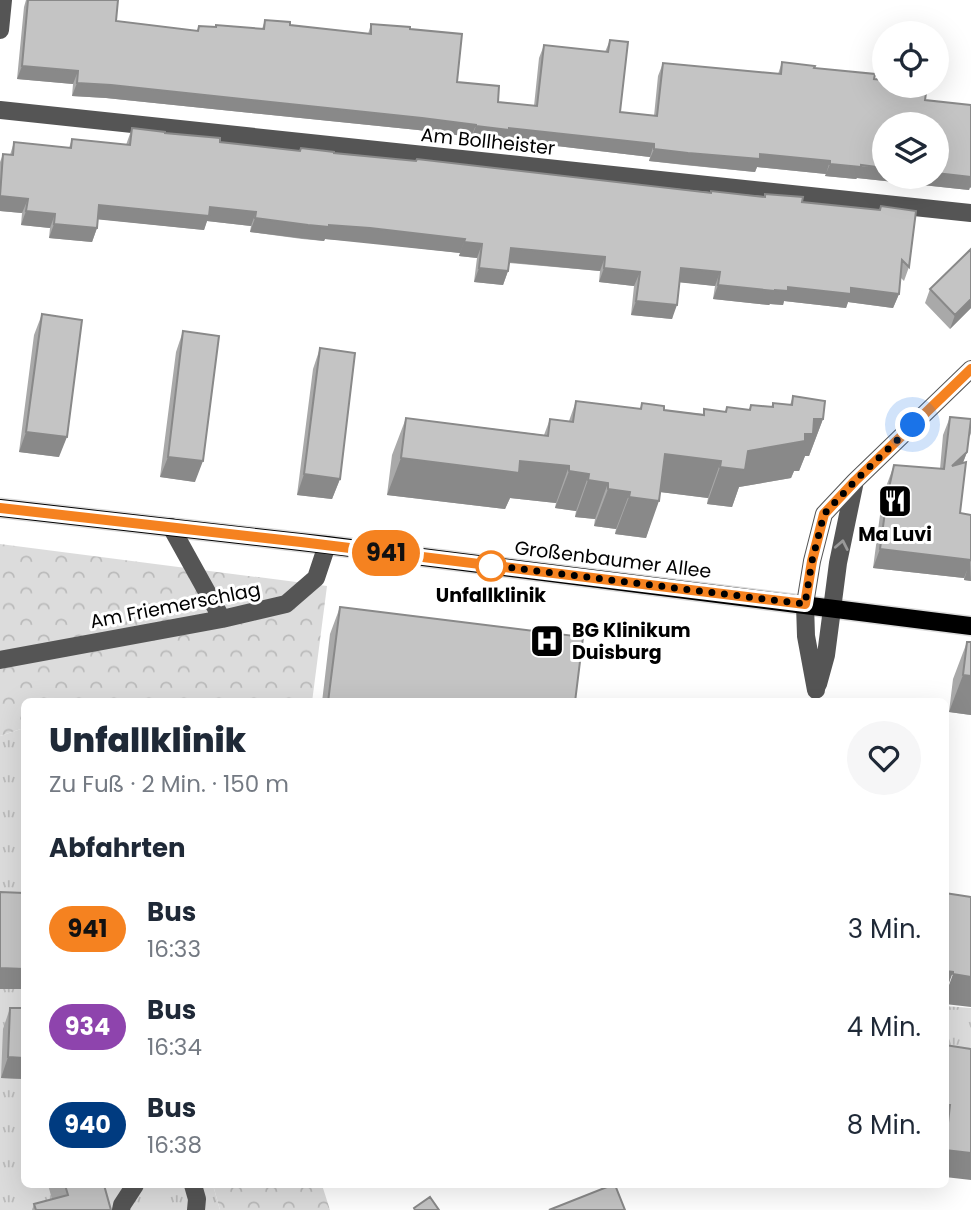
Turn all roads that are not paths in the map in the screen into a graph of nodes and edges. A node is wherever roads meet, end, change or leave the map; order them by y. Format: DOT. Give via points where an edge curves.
graph roads {
  1 [pos="3,0"];
  2 [pos="0,30"];
  3 [pos="0,110"];
  4 [pos="971,213"];
  5 [pos="971,369"];
  6 [pos="855,481"];
  7 [pos="0,508"];
  8 [pos="171,527"];
  9 [pos="327,545"];
  10 [pos="805,604"];
  11 [pos="833,609"];
  12 [pos="222,619"];
  13 [pos="971,626"];
  14 [pos="0,660"];
  15 [pos="133,1188"];
  16 [pos="194,1188"];
  17 [pos="121,1210"];
  18 [pos="196,1210"];
  1 -- 2 [label="street"];
  3 -- 4 [label="street, Am Bollheister"];
  5 -- 6 [label="street"];
  6 -- 10 [label="street" via="824,514"];
  11 -- 6 [label="street, one-way"];
  7 -- 8 [label="main road, Großenbaumer Allee"];
  8 -- 9 [label="main road, Großenbaumer Allee"];
  8 -- 12 [label="street"];
  9 -- 10 [label="main road, Großenbaumer Allee"];
  9 -- 12 [label="street, Am Friemerschlag" via="316,578 286,604"];
  10 -- 11 [label="main road, Großenbaumer Allee"];
  10 -- 11 [label="street" via="816,690"];
  11 -- 13 [label="main road, Großenbaumer Allee"];
  12 -- 14 [label="street, Am Friemerschlag"];
  15 -- 17 [label="street"];
  16 -- 18 [label="street"];
}
